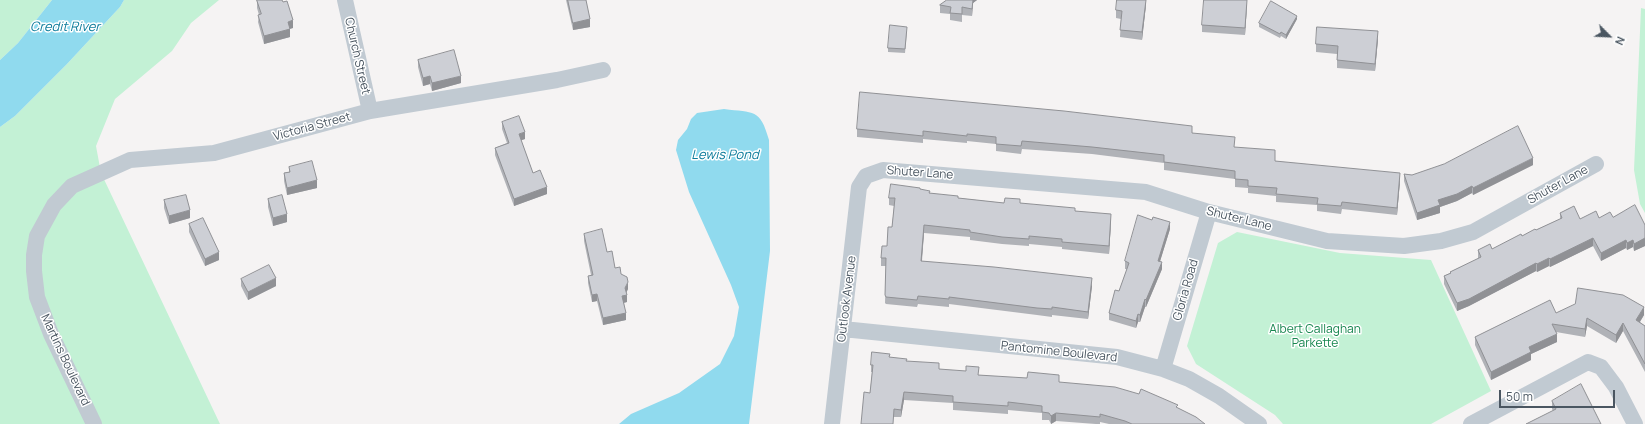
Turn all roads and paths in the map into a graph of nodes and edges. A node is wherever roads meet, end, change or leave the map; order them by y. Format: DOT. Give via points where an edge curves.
graph roads {
  1 [pos="344,0"];
  2 [pos="603,70"];
  3 [pos="370,111"];
  4 [pos="1596,164"];
  5 [pos="866,176"];
  6 [pos="72,186"];
  7 [pos="1209,212"];
  8 [pos="844,329"];
  9 [pos="1163,369"];
  10 [pos="94,424"];
  11 [pos="832,424"];
  12 [pos="1259,424"];
  13 [pos="1471,424"];
  14 [pos="1635,424"];
  1 -- 3 [label="street, Church Street"];
  2 -- 3 [label="street, Victoria Street"];
  3 -- 6 [label="street, Victoria Street" via="214,153 130,160"];
  4 -- 7 [label="street, Shuter Lane" via="1473,232 1441,241 1404,246 1328,241"];
  5 -- 7 [label="street, Shuter Lane" via="883,170 1146,192"];
  5 -- 8 [label="street, Outlook Avenue" via="859,187"];
  6 -- 10 [label="street, Martins Boulevard" via="54,205 37,236 34,271 37,297 51,334"];
  7 -- 9 [label="street, Gloria Road"];
  8 -- 9 [label="street, Pantomine Boulevard" via="1117,357"];
  8 -- 11 [label="street, Outlook Avenue"];
  9 -- 12 [label="street, Pantomine Boulevard" via="1189,379 1219,396"];
  13 -- 14 [label="street" via="1588,362 1601,367 1616,387"];
}
